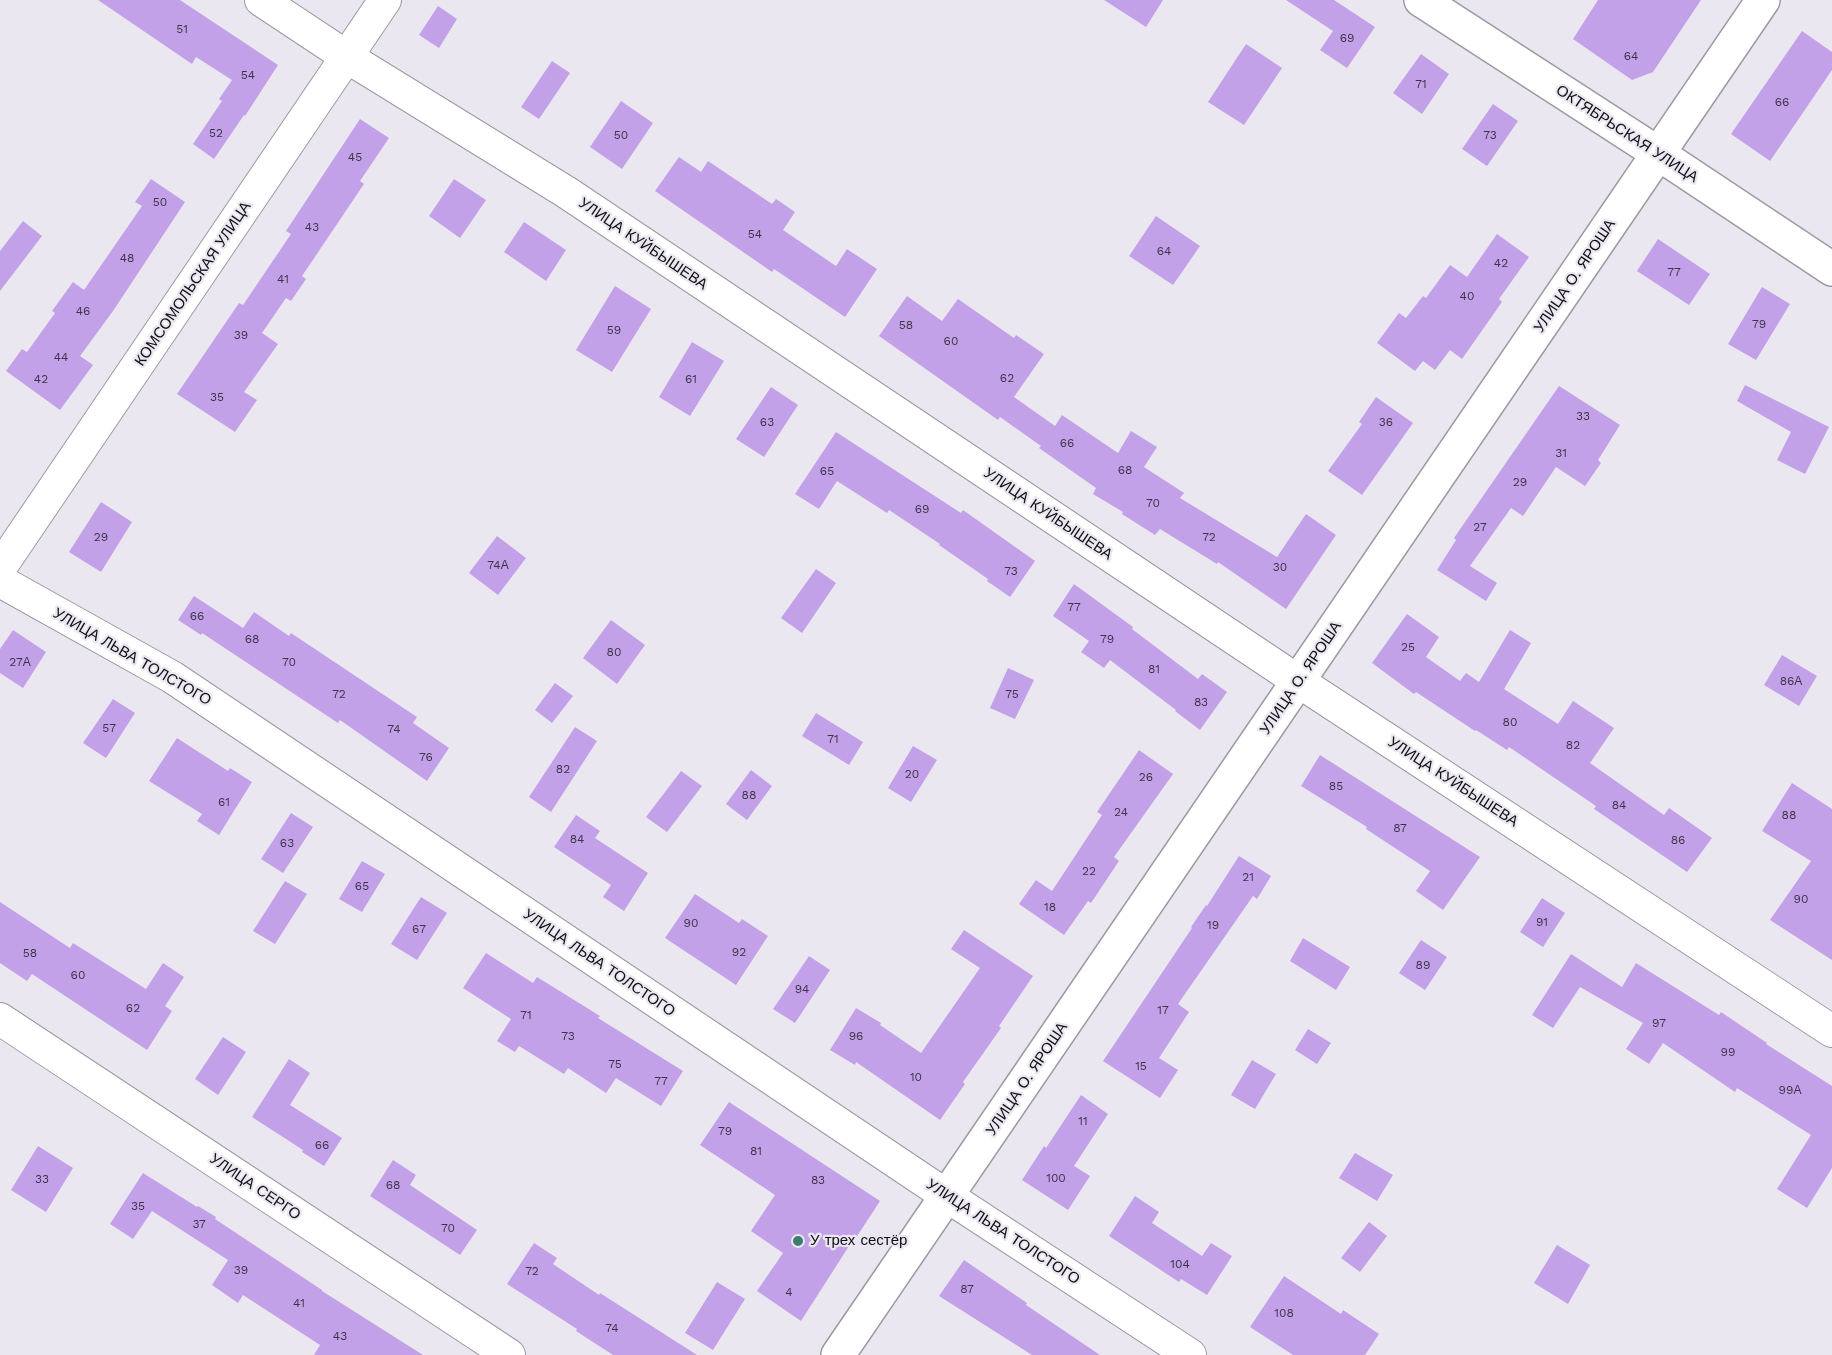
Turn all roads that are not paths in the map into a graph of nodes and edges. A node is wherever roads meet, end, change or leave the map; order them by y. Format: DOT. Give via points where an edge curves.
graph roads {
  1 [pos="261,0"];
  2 [pos="385,0"];
  3 [pos="1421,0"];
  4 [pos="1763,0"];
  5 [pos="347,57"];
  6 [pos="1659,154"];
  7 [pos="1832,269"];
  8 [pos="0,568"];
  9 [pos="0,581"];
  10 [pos="1298,681"];
  11 [pos="0,1019"];
  12 [pos="1832,1031"];
  13 [pos="947,1196"];
  14 [pos="509,1355"];
  15 [pos="838,1355"];
  16 [pos="1190,1355"];
  1 -- 5 [label="street, УЛИЦА КУЙБЫШЕВА"];
  2 -- 5 [label="street, КОМСОМОЛЬСКАЯ УЛИЦА"];
  3 -- 6 [label="main road, ОКТЯБРЬСКАЯ УЛИЦА"];
  4 -- 6 [label="main road, УЛИЦА О. ЯРОША"];
  5 -- 8 [label="street, КОМСОМОЛЬСКАЯ УЛИЦА"];
  5 -- 10 [label="street, УЛИЦА КУЙБЫШЕВА" via="566,192"];
  6 -- 7 [label="main road, ОКТЯБРЬСКАЯ УЛИЦА"];
  6 -- 10 [label="main road, УЛИЦА О. ЯРОША"];
  9 -- 13 [label="street, УЛИЦА ЛЬВА ТОЛСТОГО" via="172,677"];
  10 -- 12 [label="street, УЛИЦА КУЙБЫШЕВА"];
  10 -- 13 [label="main road, УЛИЦА О. ЯРОША"];
  11 -- 14 [label="street, УЛИЦА СЕРГО"];
  13 -- 15 [label="main road, УЛИЦА О. ЯРОША"];
  13 -- 16 [label="street, УЛИЦА ЛЬВА ТОЛСТОГО"];
}
